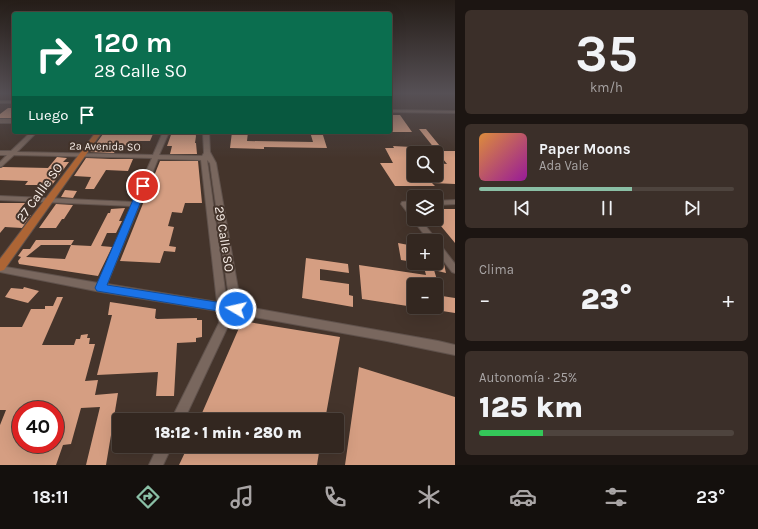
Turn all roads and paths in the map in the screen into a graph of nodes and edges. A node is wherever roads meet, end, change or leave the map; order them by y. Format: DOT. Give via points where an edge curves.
graph roads {
  1 [pos="0,121"];
  2 [pos="12,121"];
  3 [pos="32,134"];
  4 [pos="98,134"];
  5 [pos="165,134"];
  6 [pos="206,134"];
  7 [pos="0,153"];
  8 [pos="12,153"];
  9 [pos="82,155"];
  10 [pos="207,156"];
  11 [pos="155,157"];
  12 [pos="0,164"];
  13 [pos="0,198"];
  14 [pos="49,200"];
  15 [pos="208,201"];
  16 [pos="218,201"];
  17 [pos="455,202"];
  18 [pos="443,203"];
  19 [pos="136,204"];
  20 [pos="221,215"];
  21 [pos="210,216"];
  22 [pos="421,226"];
  23 [pos="428,234"];
  24 [pos="443,254"];
  25 [pos="0,268"];
  26 [pos="455,270"];
  27 [pos="101,288"];
  28 [pos="223,307"];
  29 [pos="236,309"];
  30 [pos="224,323"];
  31 [pos="455,350"];
  32 [pos="180,413"];
  33 [pos="162,453"];
  34 [pos="156,465"];
  1 -- 2 [label="street"];
  3 -- 8 [label="street"];
  4 -- 9 [label="main road, 27 Callle SO"];
  5 -- 11 [label="street"];
  6 -- 10 [label="street, 29 Calle SO"];
  7 -- 8 [label="street, 2a Avenida SO"];
  8 -- 9 [label="street, 2a Avenida SO"];
  8 -- 12 [label="street"];
  9 -- 11 [label="street, 2a Avenida SO"];
  9 -- 14 [label="main road, 27 Callle SO"];
  10 -- 11 [label="street, 2a Avenida SO"];
  10 -- 15 [label="street, 29 Calle SO"];
  10 -- 16 [label="street, 29 Calle SO" via="212,163"];
  11 -- 19 [label="street"];
  13 -- 14 [label="street"];
  14 -- 19 [label="street"];
  14 -- 25 [label="main road, 27 Callle SO"];
  15 -- 16 [label="street"];
  15 -- 21 [label="street, 29 Calle SO"];
  16 -- 20 [label="street, 29 Calle SO"];
  17 -- 18 [label="street"];
  19 -- 27 [label="street"];
  20 -- 21 [label="street"];
  20 -- 29 [label="street, 29 Calle SO"];
  21 -- 28 [label="street, 29 Calle SO"];
  22 -- 23 [label="street"];
  24 -- 26 [label="street"];
  25 -- 27 [label="street"];
  27 -- 28 [label="street"];
  28 -- 29 [label="street"];
  28 -- 30 [label="street, 29 Calle SO"];
  29 -- 30 [label="street, 29 Calle SO"];
  29 -- 31 [label="street"];
  30 -- 32 [label="street, 29 Calle SO"];
  33 -- 34 [label="street"];
}
